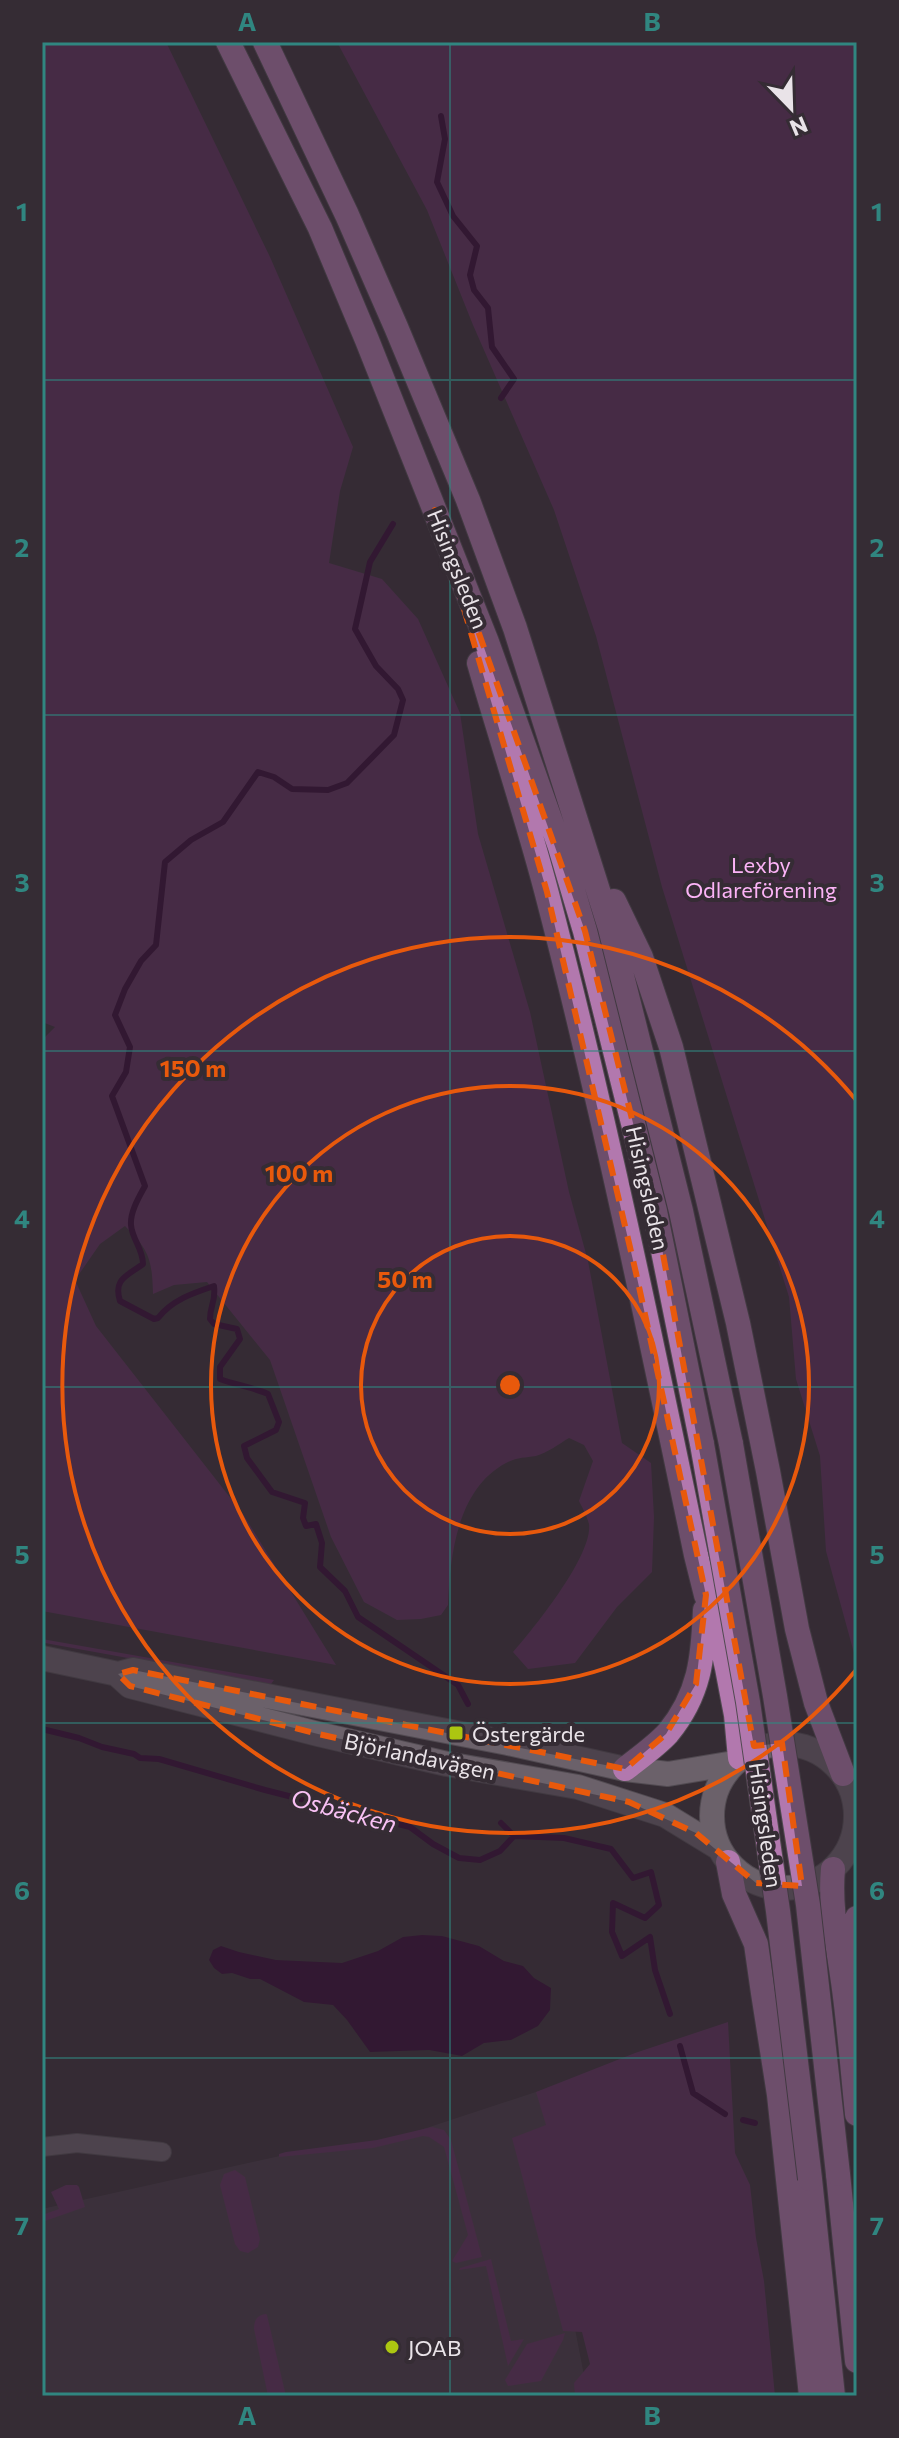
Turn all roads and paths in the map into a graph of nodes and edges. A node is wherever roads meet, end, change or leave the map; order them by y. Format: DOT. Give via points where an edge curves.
graph roads {
  1 [pos="228,42"];
  2 [pos="265,42"];
  3 [pos="435,510"];
  4 [pos="582,837"];
  5 [pos="706,1595"];
  6 [pos="42,1658"];
  7 [pos="118,1674"];
  8 [pos="737,1760"];
  9 [pos="625,1769"];
  10 [pos="850,1785"];
  11 [pos="723,1855"];
  12 [pos="843,1864"];
  13 [pos="857,1918"];
  14 [pos="845,1995"];
  15 [pos="857,2114"];
  16 [pos="42,2147"];
  17 [pos="162,2152"];
  18 [pos="857,2361"];
  19 [pos="811,2396"];
  20 [pos="833,2396"];
  1 -- 3 [label="highway, Hisingsleden" via="320,228"];
  2 -- 4 [label="highway, Hisingsleden" via="347,215 468,500"];
  3 -- 5 [label="highway" via="547,892"];
  3 -- 20 [label="highway, Hisingsleden, bridge" via="560,847 652,1200 748,1702 776,1896"];
  4 -- 10 [label="highway" via="641,957 671,1047 738,1323 797,1629 816,1703"];
  4 -- 18 [label="highway, Hisingsleden, bridge" via="681,1211 731,1444 808,1905"];
  5 -- 8 [label="highway" via="736,1715"];
  5 -- 9 [label="highway" via="703,1658 696,1684 666,1734"];
  6 -- 7 [label="street, Björlandavägen"];
  7 -- 9 [label="street, Björlandavägen" via="133,1670"];
  7 -- 11 [label="street, Björlandavägen" via="130,1686 318,1734 578,1787 665,1815"];
  8 -- 9 [label="street, Björlandavägen" via="668,1774"];
  8 -- 10 [label="street" via="762,1746 795,1744 826,1757"];
  8 -- 11 [label="street" via="722,1777 712,1803 713,1830"];
  10 -- 12 [label="street" via="855,1827"];
  11 -- 12 [label="street" via="756,1883 779,1888 813,1882"];
  11 -- 19 [label="highway" via="756,1944 779,2095"];
  12 -- 14 [label="highway" via="831,1894"];
  13 -- 14 [label="highway" via="851,1930"];
  14 -- 15 [label="highway"];
  16 -- 17 [label="street" via="77,2143"];
}
